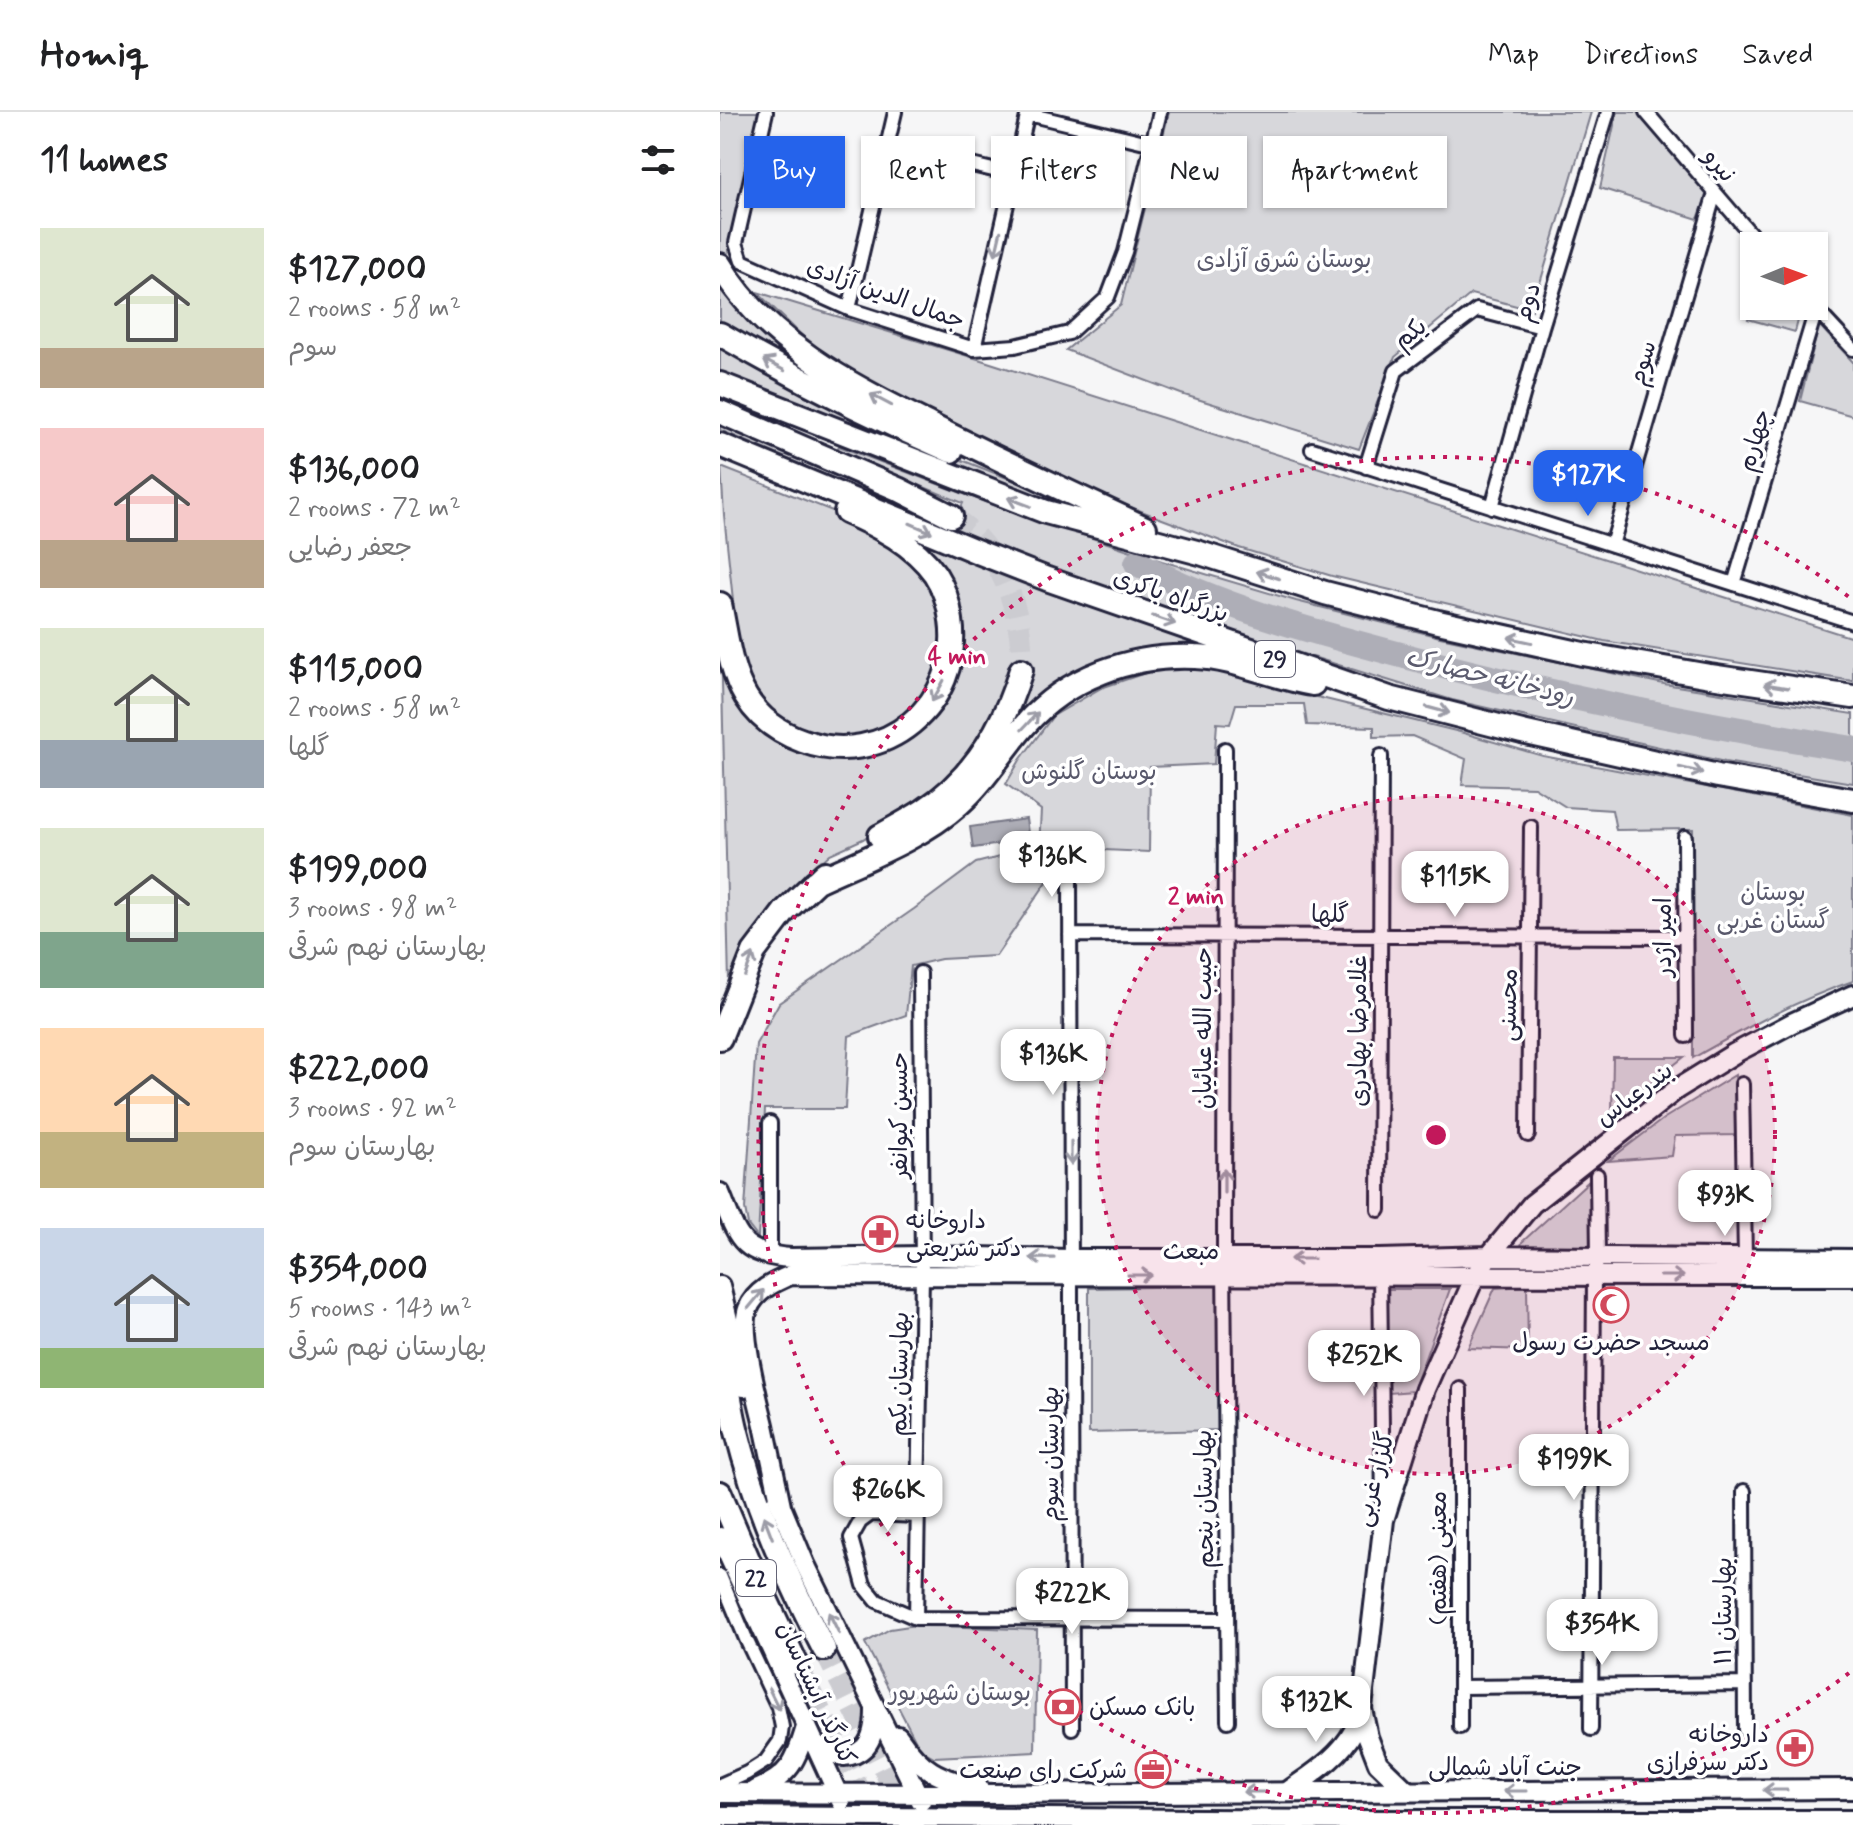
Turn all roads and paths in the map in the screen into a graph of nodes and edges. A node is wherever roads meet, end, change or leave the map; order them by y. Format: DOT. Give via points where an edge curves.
graph roads {
  1 [pos="766,112"];
  2 [pos="895,112"];
  3 [pos="1160,112"];
  4 [pos="1608,112"];
  5 [pos="1646,112"];
  6 [pos="1028,113"];
  7 [pos="890,136"];
  8 [pos="1023,136"];
  9 [pos="1155,136"];
  10 [pos="1141,141"];
  11 [pos="1141,190"];
  12 [pos="1715,193"];
  13 [pos="873,208"];
  14 [pos="1006,208"];
  15 [pos="1749,232"];
  16 [pos="720,265"];
  17 [pos="849,309"];
  18 [pos="1811,320"];
  19 [pos="1825,320"];
  20 [pos="1542,327"];
  21 [pos="720,334"];
  22 [pos="974,349"];
  23 [pos="1853,349"];
  24 [pos="720,384"];
  25 [pos="720,412"];
  26 [pos="728,448"];
  27 [pos="1312,449"];
  28 [pos="1366,467"];
  29 [pos="1077,496"];
  30 [pos="1492,507"];
  31 [pos="951,516"];
  32 [pos="1612,545"];
  33 [pos="1200,553"];
  34 [pos="1734,584"];
  35 [pos="720,604"];
  36 [pos="1853,622"];
  37 [pos="1021,670"];
  38 [pos="1853,697"];
  39 [pos="1389,698"];
  40 [pos="1225,749"];
  41 [pos="1381,756"];
  42 [pos="1853,800"];
  43 [pos="1531,827"];
  44 [pos="1685,837"];
  45 [pos="1070,863"];
  46 [pos="815,882"];
  47 [pos="1070,935"];
  48 [pos="1225,936"];
  49 [pos="1380,936"];
  50 [pos="1531,937"];
  51 [pos="1685,937"];
  52 [pos="920,973"];
  53 [pos="1853,995"];
  54 [pos="1686,1036"];
  55 [pos="720,1038"];
  56 [pos="1742,1084"];
  57 [pos="770,1123"];
  58 [pos="1528,1135"];
  59 [pos="1597,1175"];
  60 [pos="720,1193"];
  61 [pos="1379,1210"];
  62 [pos="1489,1256"];
  63 [pos="770,1257"];
  64 [pos="1745,1259"];
  65 [pos="1853,1259"];
  66 [pos="922,1266"];
  67 [pos="1072,1267"];
  68 [pos="1224,1267"];
  69 [pos="1380,1267"];
  70 [pos="1596,1267"];
  71 [pos="1476,1274"];
  72 [pos="1853,1276"];
  73 [pos="720,1286"];
  74 [pos="720,1329"];
  75 [pos="1460,1389"];
  76 [pos="1744,1491"];
  77 [pos="720,1493"];
  78 [pos="782,1510"];
  79 [pos="918,1516"];
  80 [pos="1384,1520"];
  81 [pos="720,1537"];
  82 [pos="720,1576"];
  83 [pos="916,1618"];
  84 [pos="1072,1618"];
  85 [pos="1227,1619"];
  86 [pos="824,1649"];
  87 [pos="796,1663"];
  88 [pos="858,1673"];
  89 [pos="1745,1684"];
  90 [pos="1591,1685"];
  91 [pos="1460,1687"];
  92 [pos="875,1707"];
  93 [pos="1362,1708"];
  94 [pos="1228,1721"];
  95 [pos="1460,1727"];
  96 [pos="1072,1728"];
  97 [pos="1591,1729"];
  98 [pos="1745,1730"];
  99 [pos="809,1733"];
  100 [pos="720,1785"];
  101 [pos="1853,1789"];
  102 [pos="1407,1791"];
  103 [pos="837,1792"];
  104 [pos="1287,1792"];
  105 [pos="720,1793"];
  106 [pos="751,1793"];
  107 [pos="917,1793"];
  108 [pos="1125,1793"];
  109 [pos="1024,1794"];
  110 [pos="720,1816"];
  111 [pos="753,1816"];
  112 [pos="1125,1818"];
  113 [pos="1853,1820"];
  114 [pos="851,1821"];
  115 [pos="932,1821"];
  116 [pos="1045,1822"];
  117 [pos="1256,1822"];
  118 [pos="1326,1822"];
  119 [pos="1391,1822"];
  120 [pos="828,1825"];
  1 -- 17 [label="street, جمال الدین آزادی" via="736,243 742,261"];
  2 -- 7 [label="street"];
  3 -- 9 [label="street, جمال الدین آزادی"];
  4 -- 20 [label="street, دوم"];
  5 -- 12 [label="street, نیرو"];
  6 -- 8 [label="street"];
  6 -- 10 [label="street"];
  11 -- 22 [label="street, جمال الدین آزادی" via="1108,297 1069,333"];
  12 -- 15 [label="street, نیرو"];
  12 -- 32 [label="street, سوم"];
  13 -- 17 [label="street"];
  14 -- 22 [label="street, one-way"];
  29 -- 16 [label="highway, one-way" via="833,373 772,329"];
  17 -- 22 [label="street, جمال الدین آزادی"];
  18 -- 34 [label="street, چهارم"];
  19 -- 23 [label="street"];
  20 -- 28 [label="street, یکم" via="1477,310 1396,371"];
  20 -- 30 [label="street, دوم"];
  29 -- 21 [label="highway, one-way" via="898,428"];
  33 -- 24 [label="highway, بزرگراه باکری, one-way" via="1046,512"];
  25 -- 31 [label="highway"];
  26 -- 35 [label="highway, one-way" via="889,533 922,558 948,601 953,632 947,672 930,705 896,734 857,747 813,745 784,733 752,705 732,665"];
  26 -- 39 [label="highway, بزرگراه باکری / 29, one-way" via="1047,579"];
  27 -- 28 [label="street"];
  28 -- 30 [label="street"];
  29 -- 33 [label="highway"];
  30 -- 32 [label="street"];
  32 -- 34 [label="street"];
  38 -- 33 [label="highway, بزرگراه باکری, one-way" via="1597,656 1438,622"];
  34 -- 36 [label="street"];
  37 -- 46 [label="highway" via="1000,726 959,782"];
  39 -- 42 [label="highway, بزرگراه باکری / 29, one-way" via="1718,776"];
  46 -- 39 [label="highway, one-way" via="928,827 959,805 1039,710 1118,666 1159,657 1197,657"];
  40 -- 48 [label="street, حبیب الله عبائیان"];
  41 -- 49 [label="street, غلامرضا بهادری"];
  43 -- 50 [label="street, محسنی"];
  44 -- 51 [label="street, امیر اژدر"];
  45 -- 47 [label="street, بهارستان سوم"];
  55 -- 46 [label="highway, one-way" via="754,952"];
  47 -- 48 [label="street, گلها"];
  47 -- 67 [label="street, بهارستان سوم, one-way"];
  48 -- 49 [label="street, گلها"];
  68 -- 48 [label="street, حبیب الله عبائیان, one-way"];
  49 -- 50 [label="street, گلها"];
  49 -- 61 [label="street, غلامرضا بهادری"];
  50 -- 51 [label="street, گلها"];
  50 -- 58 [label="street, محسنی"];
  51 -- 54 [label="street, امیر اژدر"];
  52 -- 66 [label="street, حسین کیوانفر"];
  53 -- 62 [label="street, بندرعباس" via="1735,1053 1677,1089 1532,1204"];
  56 -- 64 [label="street"];
  57 -- 63 [label="street"];
  59 -- 70 [label="street"];
  60 -- 63 [label="street" via="749,1248"];
  62 -- 69 [label="street, مبعث"];
  62 -- 70 [label="street, مبعث"];
  62 -- 71 [label="street, بندرعباس"];
  63 -- 66 [label="street, مبعث"];
  64 -- 65 [label="street, مبعث"];
  64 -- 70 [label="street, مبعث"];
  66 -- 67 [label="street, مبعث"];
  78 -- 66 [label="street, مبعث, one-way" via="750,1365 747,1310 757,1294 791,1275"];
  66 -- 79 [label="street, بهارستان یکم"];
  67 -- 68 [label="street, مبعث"];
  67 -- 84 [label="street, بهارستان سوم"];
  68 -- 69 [label="street, مبعث"];
  68 -- 85 [label="street, بهارستان پنجم"];
  69 -- 71 [label="street, مبعث"];
  69 -- 80 [label="street"];
  70 -- 71 [label="street, مبعث"];
  70 -- 72 [label="street, مبعث, one-way"];
  70 -- 90 [label="street"];
  71 -- 80 [label="street, گلزار غربی" via="1425,1389"];
  73 -- 78 [label="street" via="757,1436"];
  86 -- 74 [label="highway, 22, one-way" via="793,1589 751,1482 736,1430"];
  75 -- 91 [label="street, معینی (هفتم)"];
  76 -- 89 [label="street, بهارستان ۱۱"];
  77 -- 87 [label="highway, 22"];
  88 -- 78 [label="street, one-way"];
  79 -- 83 [label="street, بهارستان یکم"];
  79 -- 83 [label="street" via="871,1514 851,1538 870,1593"];
  80 -- 93 [label="street, گلزار غربی"];
  81 -- 99 [label="street, کنارگذر آبشناسان"];
  82 -- 100 [label="street, one-way" via="782,1720 780,1741 766,1761"];
  83 -- 84 [label="street"];
  84 -- 85 [label="street"];
  84 -- 96 [label="street, بهارستان سوم"];
  85 -- 94 [label="street, بهارستان پنجم"];
  88 -- 92 [label="street"];
  88 -- 109 [label="street" via="922,1766 961,1783"];
  89 -- 90 [label="street"];
  89 -- 98 [label="street, بهارستان ۱۱"];
  90 -- 91 [label="street"];
  90 -- 97 [label="street"];
  91 -- 95 [label="street, معینی (هفتم)"];
  92 -- 99 [label="street" via="873,1733 858,1752 830,1754"];
  92 -- 107 [label="street"];
  93 -- 102 [label="street, گلزار غربی" via="1378,1763"];
  93 -- 104 [label="street, گلزار غربی" via="1346,1743"];
  99 -- 103 [label="street, کنارگذر آبشناسان"];
  99 -- 106 [label="street" via="783,1776"];
  101 -- 102 [label="street, جنت آباد شمالی, one-way"];
  102 -- 104 [label="street, جنت آباد شمالی"];
  103 -- 106 [label="street, جنت آباد شمالی"];
  103 -- 107 [label="street, جنت آباد شمالی"];
  103 -- 114 [label="street, کنارگذر آبشناسان"];
  104 -- 108 [label="street, جنت آباد شمالی, one-way"];
  105 -- 106 [label="street, جنت آباد شمالی"];
  107 -- 109 [label="street, جنت آباد شمالی"];
  107 -- 115 [label="street"];
  108 -- 109 [label="street, جنت آباد شمالی"];
  108 -- 112 [label="street" via="1117,1807"];
  110 -- 111 [label="street"];
  111 -- 114 [label="street"];
  111 -- 120 [label="street"];
  112 -- 116 [label="street"];
  112 -- 117 [label="street"];
  113 -- 119 [label="street"];
  114 -- 115 [label="street"];
  115 -- 116 [label="street"];
  117 -- 118 [label="street"];
  118 -- 119 [label="street"];
}
